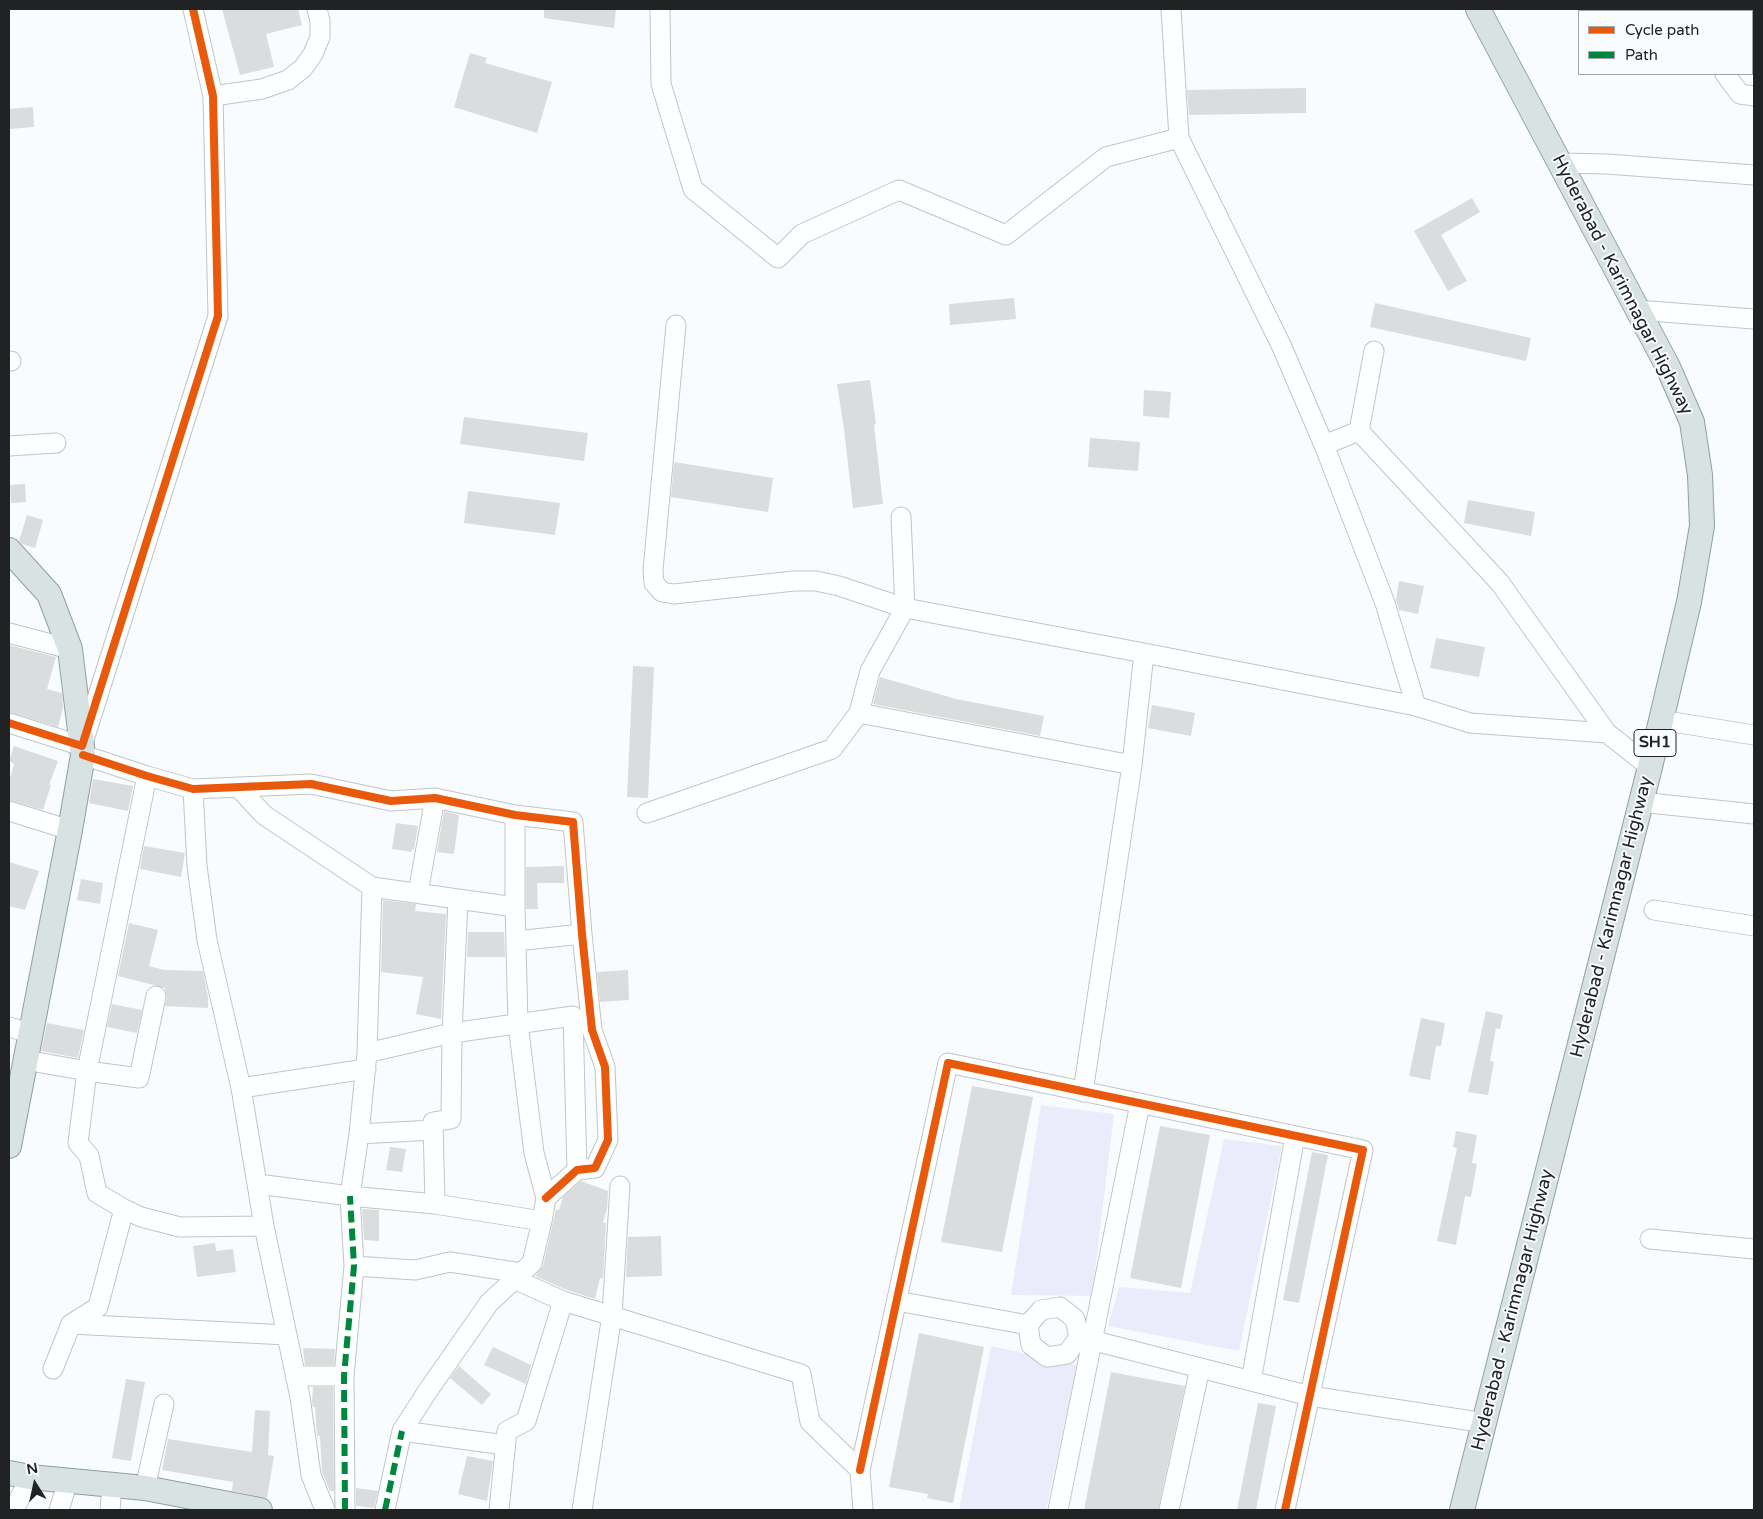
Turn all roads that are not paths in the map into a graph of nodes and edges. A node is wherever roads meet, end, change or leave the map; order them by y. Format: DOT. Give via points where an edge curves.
graph roads {
  1 [pos="193,9"];
  2 [pos="317,9"];
  3 [pos="660,9"];
  4 [pos="1171,9"];
  5 [pos="1478,9"];
  6 [pos="1725,75"];
  7 [pos="213,96"];
  8 [pos="1754,96"];
  9 [pos="1178,138"];
  10 [pos="1560,163"];
  11 [pos="1754,175"];
  12 [pos="1637,310"];
  13 [pos="1754,320"];
  14 [pos="676,326"];
  15 [pos="1374,351"];
  16 [pos="1359,431"];
  17 [pos="56,443"];
  18 [pos="1324,445"];
  19 [pos="9,446"];
  20 [pos="901,517"];
  21 [pos="9,550"];
  22 [pos="905,608"];
  23 [pos="9,633"];
  24 [pos="70,649"];
  25 [pos="1144,653"];
  26 [pos="1416,706"];
  27 [pos="859,713"];
  28 [pos="1660,720"];
  29 [pos="9,723"];
  30 [pos="1607,733"];
  31 [pos="1754,735"];
  32 [pos="83,751"];
  33 [pos="1132,765"];
  34 [pos="1650,767"];
  35 [pos="147,776"];
  36 [pos="193,788"];
  37 [pos="238,788"];
  38 [pos="434,798"];
  39 [pos="1640,802"];
  40 [pos="9,811"];
  41 [pos="647,813"];
  42 [pos="515,814"];
  43 [pos="1754,814"];
  44 [pos="70,830"];
  45 [pos="372,887"];
  46 [pos="418,893"];
  47 [pos="458,900"];
  48 [pos="515,907"];
  49 [pos="1654,910"];
  50 [pos="1754,926"];
  51 [pos="582,934"];
  52 [pos="516,941"];
  53 [pos="156,996"];
  54 [pos="518,1024"];
  55 [pos="19,1030"];
  56 [pos="452,1032"];
  57 [pos="25,1060"];
  58 [pos="366,1061"];
  59 [pos="87,1071"];
  60 [pos="241,1088"];
  61 [pos="1083,1092"];
  62 [pos="1140,1104"];
  63 [pos="433,1130"];
  64 [pos="359,1134"];
  65 [pos="1295,1136"];
  66 [pos="9,1146"];
  67 [pos="577,1170"];
  68 [pos="258,1184"];
  69 [pos="620,1186"];
  70 [pos="350,1196"];
  71 [pos="546,1198"];
  72 [pos="434,1204"];
  73 [pos="124,1209"];
  74 [pos="542,1221"];
  75 [pos="264,1226"];
  76 [pos="1650,1239"];
  77 [pos="1754,1248"];
  78 [pos="354,1266"];
  79 [pos="518,1276"];
  80 [pos="563,1301"];
  81 [pos="897,1301"];
  82 [pos="612,1315"];
  83 [pos="71,1324"];
  84 [pos="1028,1324"];
  85 [pos="287,1335"];
  86 [pos="1085,1339"];
  87 [pos="1200,1368"];
  88 [pos="53,1369"];
  89 [pos="295,1376"];
  90 [pos="344,1376"];
  91 [pos="1250,1381"];
  92 [pos="1310,1396"];
  93 [pos="164,1404"];
  94 [pos="1485,1424"];
  95 [pos="402,1431"];
  96 [pos="505,1445"];
  97 [pos="860,1470"];
  98 [pos="20,1475"];
  99 [pos="68,1481"];
  100 [pos="112,1484"];
  101 [pos="145,1488"];
  102 [pos="14,1510"];
  103 [pos="59,1510"];
  104 [pos="110,1510"];
  105 [pos="258,1510"];
  106 [pos="325,1510"];
  107 [pos="345,1510"];
  108 [pos="385,1510"];
  109 [pos="499,1510"];
  110 [pos="582,1510"];
  111 [pos="863,1510"];
  112 [pos="1058,1510"];
  113 [pos="1169,1510"];
  114 [pos="1285,1510"];
  115 [pos="1462,1510"];
  1 -- 7 [label="street"];
  2 -- 7 [label="street" via="320,37 304,68 288,80 262,88"];
  3 -- 9 [label="street" via="661,84 693,190 778,258 802,234 898,190 1006,235 1106,157"];
  4 -- 9 [label="street"];
  5 -- 10 [label="main road, Hyderabad - Karimnagar Highway / SH1"];
  6 -- 8 [label="street" via="1740,94"];
  7 -- 32 [label="street" via="218,316"];
  9 -- 18 [label="street" via="1282,347"];
  10 -- 11 [label="street"];
  10 -- 12 [label="main road, Hyderabad - Karimnagar Highway / SH1"];
  12 -- 13 [label="street"];
  12 -- 28 [label="main road, Hyderabad - Karimnagar Highway / SH1" via="1668,367 1692,422 1700,475 1702,526 1689,602"];
  14 -- 22 [label="street" via="654,583 662,592 674,594 816,581"];
  15 -- 16 [label="street"];
  16 -- 18 [label="street"];
  16 -- 30 [label="street" via="1500,582"];
  17 -- 19 [label="street"];
  18 -- 26 [label="street" via="1385,602"];
  20 -- 22 [label="street"];
  21 -- 24 [label="main road" via="49,594"];
  22 -- 25 [label="street"];
  22 -- 27 [label="street" via="870,672"];
  23 -- 24 [label="street"];
  24 -- 32 [label="main road"];
  25 -- 26 [label="street"];
  25 -- 33 [label="street"];
  26 -- 30 [label="street" via="1470,723"];
  27 -- 33 [label="street"];
  27 -- 41 [label="street" via="832,749"];
  28 -- 31 [label="street"];
  28 -- 34 [label="main road, Hyderabad - Karimnagar Highway / SH1"];
  29 -- 32 [label="street"];
  30 -- 34 [label="street"];
  32 -- 35 [label="street"];
  32 -- 44 [label="main road"];
  33 -- 61 [label="street"];
  34 -- 39 [label="main road, Hyderabad - Karimnagar Highway / SH1"];
  35 -- 36 [label="street"];
  35 -- 59 [label="street"];
  36 -- 37 [label="street"];
  36 -- 60 [label="street" via="197,866 207,940"];
  37 -- 38 [label="street" via="311,784 392,801"];
  37 -- 45 [label="street" via="264,815"];
  38 -- 42 [label="street"];
  38 -- 46 [label="street"];
  39 -- 43 [label="street"];
  39 -- 94 [label="main road, Hyderabad - Karimnagar Highway / SH1"];
  40 -- 44 [label="street"];
  42 -- 48 [label="street"];
  42 -- 51 [label="street" via="573,822"];
  44 -- 55 [label="main road"];
  45 -- 46 [label="street"];
  45 -- 58 [label="street"];
  46 -- 47 [label="street"];
  47 -- 48 [label="street"];
  47 -- 56 [label="street"];
  48 -- 52 [label="street"];
  49 -- 50 [label="street"];
  51 -- 52 [label="street"];
  51 -- 67 [label="street" via="592,1030 605,1067 608,1140 594,1168"];
  52 -- 54 [label="street"];
  53 -- 59 [label="street" via="139,1078"];
  54 -- 56 [label="street"];
  54 -- 67 [label="street" via="572,1016"];
  54 -- 71 [label="street" via="534,1153"];
  55 -- 57 [label="main road"];
  56 -- 58 [label="street"];
  56 -- 63 [label="street" via="451,1119 433,1122"];
  57 -- 59 [label="street"];
  57 -- 66 [label="main road"];
  58 -- 60 [label="street"];
  58 -- 64 [label="street"];
  59 -- 73 [label="street" via="78,1143 89,1156 97,1193"];
  60 -- 68 [label="street"];
  61 -- 62 [label="street"];
  61 -- 81 [label="street" via="948,1063"];
  62 -- 65 [label="street"];
  62 -- 86 [label="street"];
  63 -- 64 [label="street"];
  63 -- 72 [label="street"];
  64 -- 70 [label="street"];
  65 -- 91 [label="street"];
  65 -- 92 [label="street" via="1363,1150"];
  67 -- 71 [label="street"];
  68 -- 70 [label="street"];
  68 -- 75 [label="street"];
  69 -- 82 [label="street"];
  70 -- 72 [label="street"];
  70 -- 78 [label="street"];
  71 -- 74 [label="street"];
  72 -- 74 [label="street"];
  73 -- 75 [label="street" via="180,1227"];
  73 -- 83 [label="street" via="98,1307"];
  74 -- 79 [label="street" via="532,1263"];
  75 -- 85 [label="street"];
  76 -- 77 [label="street"];
  78 -- 79 [label="street" via="414,1270 450,1262"];
  78 -- 90 [label="street"];
  79 -- 80 [label="street"];
  79 -- 95 [label="street" via="489,1303"];
  80 -- 82 [label="street"];
  80 -- 96 [label="street" via="526,1421 507,1431"];
  81 -- 84 [label="street"];
  81 -- 97 [label="street"];
  82 -- 97 [label="street" via="801,1374 810,1422"];
  82 -- 110 [label="street"];
  83 -- 85 [label="street"];
  83 -- 88 [label="street"];
  84 -- 86 [label="street" via="1041,1310 1060,1307 1075,1319"];
  84 -- 86 [label="street" via="1030,1345 1047,1357 1067,1354"];
  85 -- 89 [label="street"];
  86 -- 87 [label="street"];
  86 -- 112 [label="street"];
  87 -- 91 [label="street"];
  87 -- 113 [label="street"];
  89 -- 90 [label="street"];
  89 -- 106 [label="street" via="311,1475"];
  90 -- 107 [label="street"];
  91 -- 92 [label="street"];
  92 -- 94 [label="street"];
  92 -- 114 [label="street"];
  93 -- 101 [label="street"];
  94 -- 115 [label="main road, Hyderabad - Karimnagar Highway / SH1"];
  95 -- 96 [label="street"];
  95 -- 108 [label="street"];
  96 -- 109 [label="street"];
  97 -- 111 [label="street"];
  98 -- 99 [label="main road"];
  98 -- 102 [label="street"];
  99 -- 100 [label="main road"];
  99 -- 103 [label="street"];
  100 -- 101 [label="main road"];
  100 -- 104 [label="street"];
  101 -- 105 [label="main road"];
}
